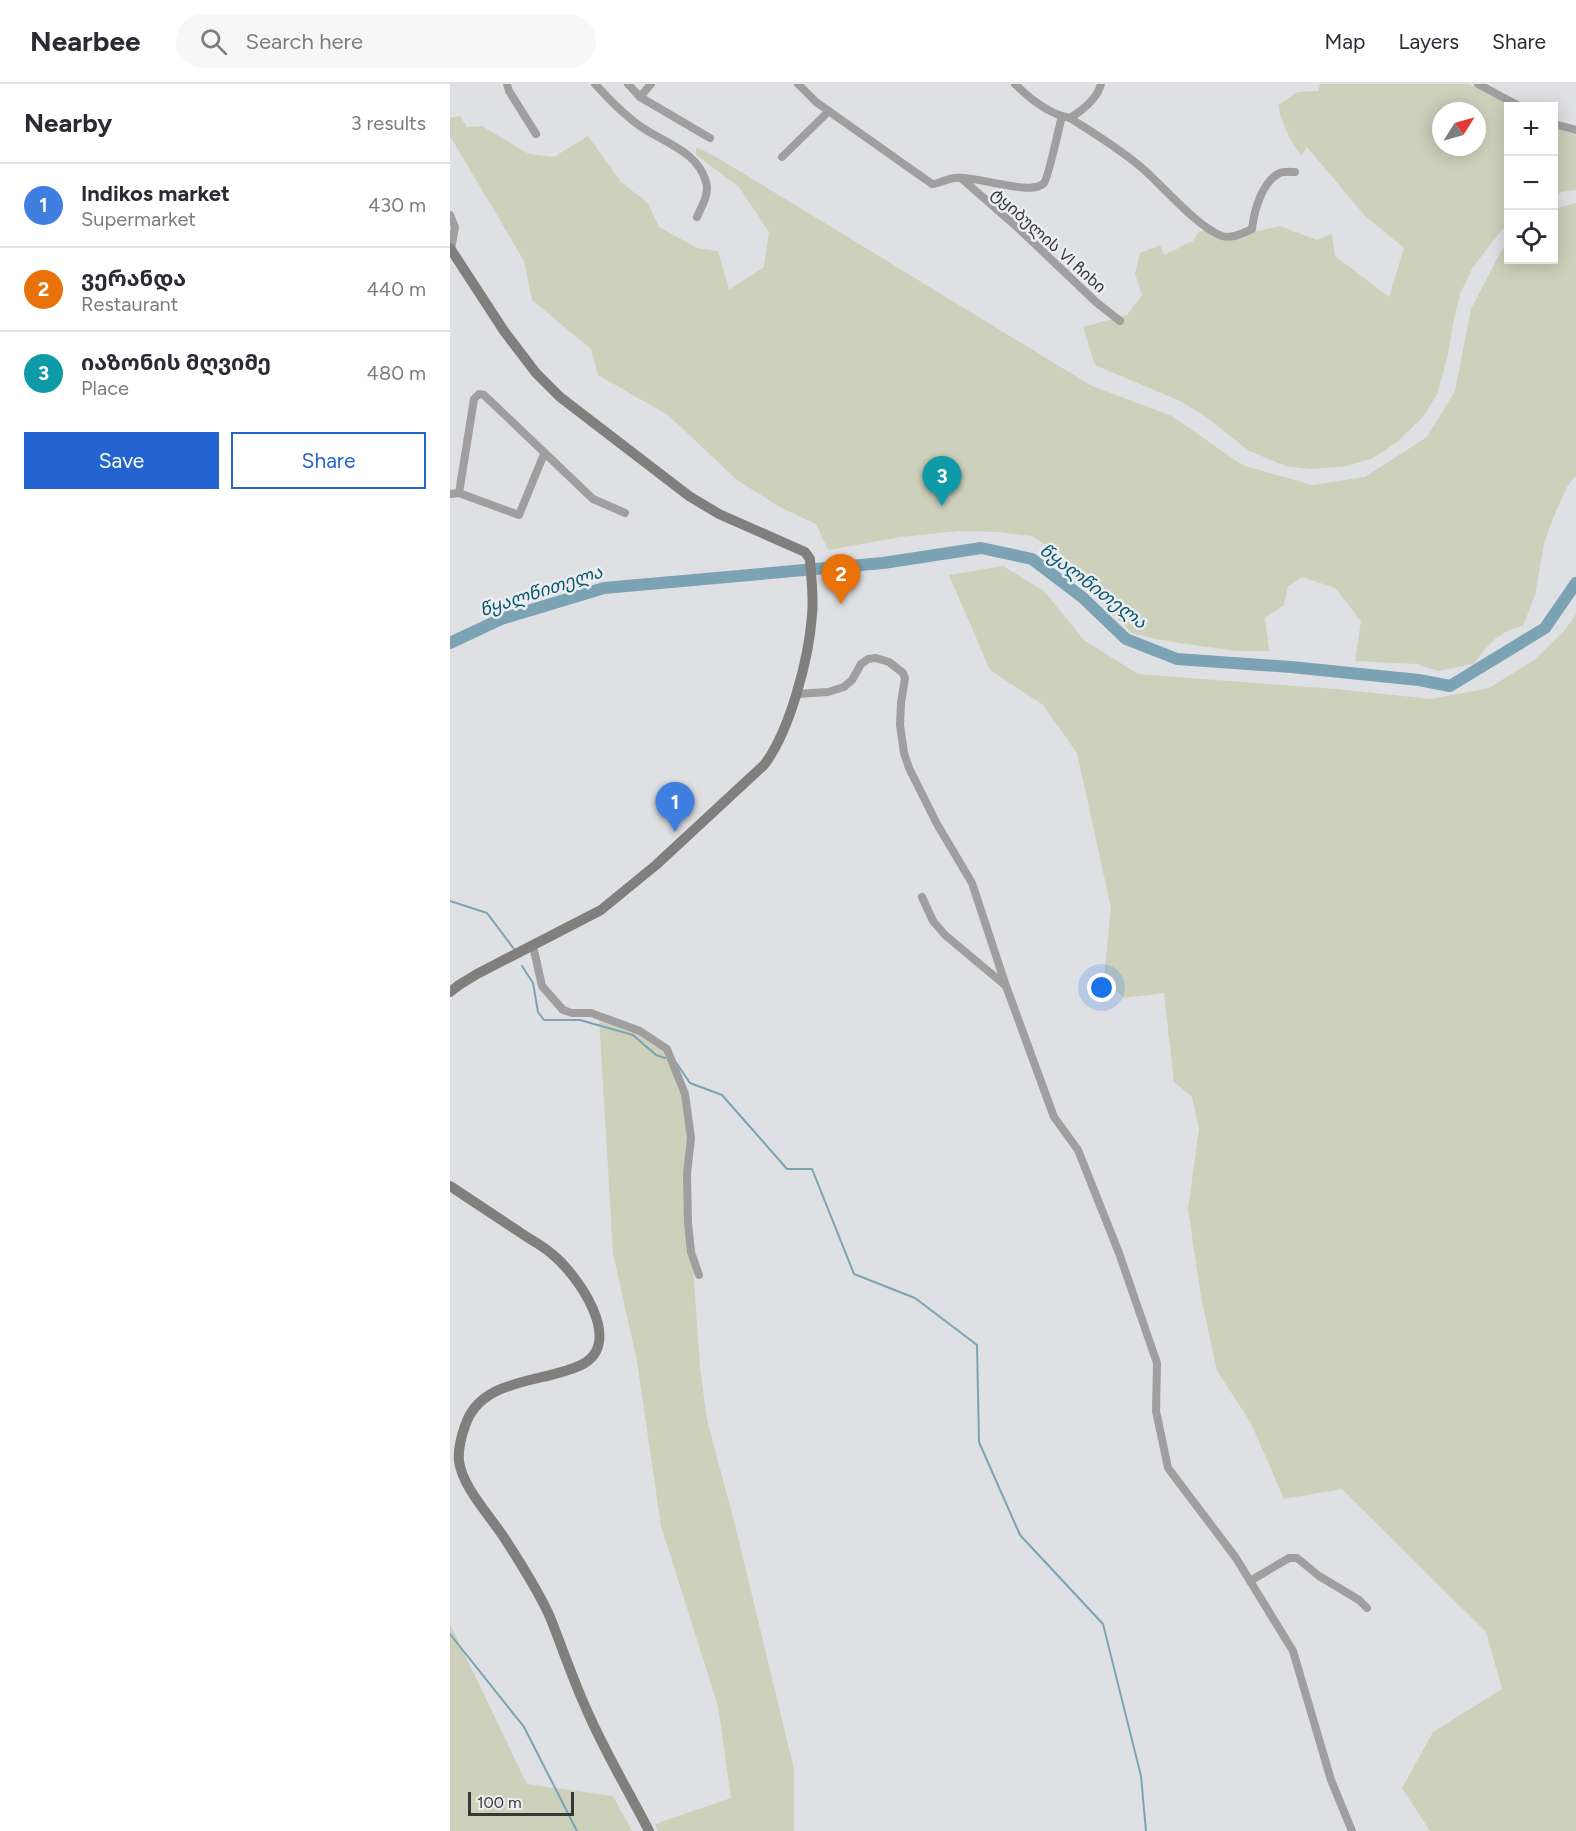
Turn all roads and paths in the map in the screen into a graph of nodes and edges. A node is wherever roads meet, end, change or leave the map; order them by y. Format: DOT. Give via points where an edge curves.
graph roads {
  1 [pos="507,84"];
  2 [pos="595,84"];
  3 [pos="628,84"];
  4 [pos="651,84"];
  5 [pos="798,84"];
  6 [pos="1015,84"];
  7 [pos="1101,84"];
  8 [pos="1478,84"];
  9 [pos="640,97"];
  10 [pos="1512,102"];
  11 [pos="829,111"];
  12 [pos="1066,117"];
  13 [pos="1558,125"];
  14 [pos="1576,130"];
  15 [pos="536,134"];
  16 [pos="710,138"];
  17 [pos="782,157"];
  18 [pos="1295,172"];
  19 [pos="962,179"];
  20 [pos="450,215"];
  21 [pos="697,218"];
  22 [pos="450,249"];
  23 [pos="1120,321"];
  24 [pos="544,454"];
  25 [pos="459,493"];
  26 [pos="450,494"];
  27 [pos="625,513"];
  28 [pos="796,694"];
  29 [pos="922,897"];
  30 [pos="533,946"];
  31 [pos="1006,986"];
  32 [pos="450,992"];
  33 [pos="450,1186"];
  34 [pos="699,1275"];
  35 [pos="1250,1581"];
  36 [pos="1367,1608"];
  37 [pos="649,1831"];
  38 [pos="1352,1831"];
  1 -- 15 [label="street"];
  2 -- 21 [label="street" via="641,126 691,157 706,182 707,192"];
  3 -- 9 [label="street"];
  4 -- 9 [label="street"];
  5 -- 11 [label="street"];
  6 -- 12 [label="street" via="1030,99"];
  7 -- 12 [label="street" via="1090,102"];
  8 -- 10 [label="street"];
  9 -- 16 [label="street"];
  11 -- 17 [label="street"];
  11 -- 19 [label="street" via="932,184"];
  12 -- 18 [label="street" via="1122,152 1190,214 1220,235 1230,237 1252,229 1258,201 1272,180 1281,173"];
  12 -- 19 [label="street" via="1054,142 1043,185 1013,186"];
  13 -- 14 [label="street"];
  19 -- 23 [label="street, ტყიბულის VI ჩიხი"];
  20 -- 22 [label="street" via="455,227"];
  22 -- 28 [label="main road" via="510,339 560,397 689,495 719,514 802,549 810,559 810,639"];
  24 -- 25 [label="street" via="519,515"];
  24 -- 25 [label="street" via="484,395 478,394"];
  24 -- 27 [label="street" via="593,499"];
  25 -- 26 [label="street"];
  28 -- 30 [label="main road" via="775,750 764,765 601,910"];
  28 -- 31 [label="street" via="844,687 868,659 889,662 903,673 900,725 907,760 937,824 972,883"];
  29 -- 31 [label="street" via="933,921 945,935"];
  30 -- 32 [label="main road"];
  30 -- 34 [label="street" via="542,986 563,1010 591,1013 640,1031 667,1049 685,1094 691,1138 688,1223"];
  31 -- 35 [label="street" via="1054,1117 1078,1150 1157,1363 1156,1411 1168,1468"];
  33 -- 37 [label="main road" via="553,1254 576,1280 595,1313 600,1345 594,1355 569,1370 486,1396 467,1418 459,1461 463,1478 509,1545 549,1615 585,1707"];
  35 -- 36 [label="street" via="1289,1558 1297,1558"];
  35 -- 38 [label="street" via="1293,1651 1331,1780"];
}
